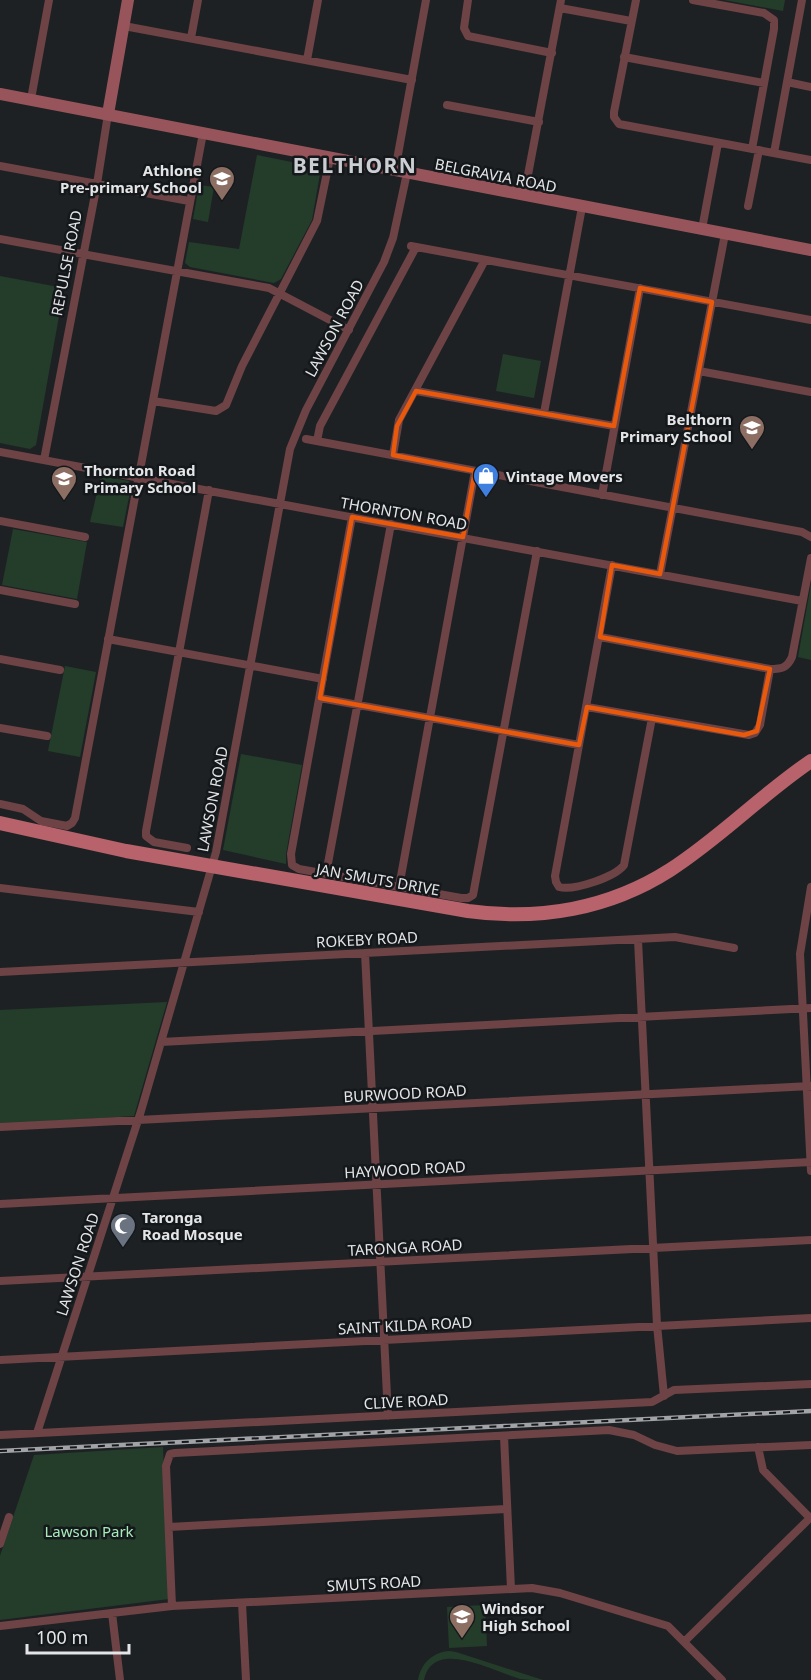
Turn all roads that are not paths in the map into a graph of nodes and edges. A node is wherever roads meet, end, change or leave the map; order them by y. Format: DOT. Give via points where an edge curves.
graph roads {
  1 [pos="49,0"];
  2 [pos="128,0"];
  3 [pos="198,0"];
  4 [pos="318,0"];
  5 [pos="426,0"];
  6 [pos="468,0"];
  7 [pos="636,0"];
  8 [pos="693,0"];
  9 [pos="802,0"];
  10 [pos="560,4"];
  11 [pos="631,21"];
  12 [pos="124,26"];
  13 [pos="191,38"];
  14 [pos="552,53"];
  15 [pos="624,57"];
  16 [pos="307,60"];
  17 [pos="412,80"];
  18 [pos="787,82"];
  19 [pos="764,83"];
  20 [pos="811,87"];
  21 [pos="0,94"];
  22 [pos="31,99"];
  23 [pos="447,105"];
  24 [pos="108,114"];
  25 [pos="539,122"];
  26 [pos="203,133"];
  27 [pos="718,143"];
  28 [pos="755,149"];
  29 [pos="774,153"];
  30 [pos="330,158"];
  31 [pos="811,160"];
  32 [pos="0,166"];
  33 [pos="401,172"];
  34 [pos="97,184"];
  35 [pos="524,196"];
  36 [pos="189,201"];
  37 [pos="748,206"];
  38 [pos="582,207"];
  39 [pos="702,230"];
  40 [pos="725,234"];
  41 [pos="0,238"];
  42 [pos="811,250"];
  43 [pos="83,254"];
  44 [pos="485,260"];
  45 [pos="177,270"];
  46 [pos="570,275"];
  47 [pos="640,288"];
  48 [pos="280,293"];
  49 [pos="712,302"];
  50 [pos="811,320"];
  51 [pos="349,330"];
  52 [pos="699,371"];
  53 [pos="416,390"];
  54 [pos="811,392"];
  55 [pos="153,400"];
  56 [pos="544,413"];
  57 [pos="614,426"];
  58 [pos="306,439"];
  59 [pos="317,441"];
  60 [pos="0,452"];
  61 [pos="393,455"];
  62 [pos="44,460"];
  63 [pos="475,471"];
  64 [pos="138,476"];
  65 [pos="209,490"];
  66 [pos="602,495"];
  67 [pos="280,503"];
  68 [pos="672,508"];
  69 [pos="352,517"];
  70 [pos="0,521"];
  71 [pos="391,524"];
  72 [pos="85,537"];
  73 [pos="463,537"];
  74 [pos="811,537"];
  75 [pos="537,551"];
  76 [pos="811,558"];
  77 [pos="612,565"];
  78 [pos="660,574"];
  79 [pos="0,590"];
  80 [pos="802,601"];
  81 [pos="75,604"];
  82 [pos="600,637"];
  83 [pos="108,639"];
  84 [pos="179,652"];
  85 [pos="0,659"];
  86 [pos="250,666"];
  87 [pos="770,669"];
  88 [pos="60,670"];
  89 [pos="323,679"];
  90 [pos="320,698"];
  91 [pos="357,704"];
  92 [pos="586,706"];
  93 [pos="430,718"];
  94 [pos="652,718"];
  95 [pos="0,728"];
  96 [pos="504,731"];
  97 [pos="47,736"];
  98 [pos="579,745"];
  99 [pos="811,761"];
  100 [pos="811,773"];
  101 [pos="0,804"];
  102 [pos="0,823"];
  103 [pos="732,823"];
  104 [pos="187,848"];
  105 [pos="212,866"];
  106 [pos="326,874"];
  107 [pos="399,887"];
  108 [pos="811,887"];
  109 [pos="0,888"];
  110 [pos="809,908"];
  111 [pos="199,912"];
  112 [pos="638,939"];
  113 [pos="734,948"];
  114 [pos="365,953"];
  115 [pos="184,963"];
  116 [pos="0,972"];
  117 [pos="807,1008"];
  118 [pos="642,1017"];
  119 [pos="369,1031"];
  120 [pos="161,1042"];
  121 [pos="809,1086"];
  122 [pos="646,1094"];
  123 [pos="373,1108"];
  124 [pos="138,1121"];
  125 [pos="0,1127"];
  126 [pos="811,1162"];
  127 [pos="650,1170"];
  128 [pos="811,1171"];
  129 [pos="376,1184"];
  130 [pos="112,1199"];
  131 [pos="0,1204"];
  132 [pos="811,1240"];
  133 [pos="654,1248"];
  134 [pos="381,1262"];
  135 [pos="87,1277"];
  136 [pos="0,1281"];
  137 [pos="811,1318"];
  138 [pos="657,1325"];
  139 [pos="384,1340"];
  140 [pos="60,1356"];
  141 [pos="0,1360"];
  142 [pos="811,1384"];
  143 [pos="664,1396"];
  144 [pos="388,1416"];
  145 [pos="36,1433"];
  146 [pos="0,1436"];
  147 [pos="504,1436"];
  148 [pos="811,1444"];
  149 [pos="758,1447"];
  150 [pos="506,1509"];
  151 [pos="9,1517"];
  152 [pos="810,1518"];
  153 [pos="169,1527"];
  154 [pos="1,1540"];
  155 [pos="511,1589"];
  156 [pos="242,1603"];
  157 [pos="172,1606"];
  158 [pos="112,1613"];
  159 [pos="0,1626"];
  160 [pos="685,1641"];
  161 [pos="120,1680"];
  162 [pos="246,1680"];
  163 [pos="723,1680"];
  1 -- 22 [label="street"];
  2 -- 12 [label="street, REPULSE ROAD"];
  3 -- 13 [label="street"];
  4 -- 16 [label="street"];
  5 -- 17 [label="street, LAWSON ROAD"];
  6 -- 14 [label="street" via="464,28 468,36"];
  7 -- 11 [label="street"];
  8 -- 19 [label="street" via="772,17 775,26"];
  9 -- 18 [label="street"];
  10 -- 11 [label="street"];
  10 -- 14 [label="street"];
  11 -- 15 [label="street"];
  12 -- 13 [label="street"];
  12 -- 24 [label="street, REPULSE ROAD"];
  13 -- 16 [label="street"];
  14 -- 25 [label="street"];
  15 -- 19 [label="street"];
  15 -- 27 [label="street" via="614,112 619,123"];
  16 -- 17 [label="street"];
  17 -- 33 [label="street, LAWSON ROAD"];
  18 -- 20 [label="street"];
  18 -- 29 [label="street"];
  19 -- 28 [label="street"];
  21 -- 22 [label="street, BELGRAVIA ROAD"];
  22 -- 24 [label="street, BELGRAVIA ROAD"];
  23 -- 25 [label="street"];
  24 -- 26 [label="street, BELGRAVIA ROAD"];
  24 -- 34 [label="street, REPULSE ROAD"];
  25 -- 35 [label="street"];
  26 -- 30 [label="street, BELGRAVIA ROAD"];
  26 -- 36 [label="street"];
  27 -- 28 [label="street"];
  27 -- 39 [label="street"];
  28 -- 29 [label="street"];
  28 -- 37 [label="street"];
  29 -- 31 [label="street"];
  30 -- 33 [label="street, BELGRAVIA ROAD"];
  30 -- 48 [label="street" via="317,221"];
  32 -- 34 [label="street"];
  33 -- 35 [label="street, BELGRAVIA ROAD"];
  33 -- 51 [label="street, LAWSON ROAD" via="388,252"];
  34 -- 36 [label="street"];
  34 -- 43 [label="street, REPULSE ROAD"];
  35 -- 38 [label="street, BELGRAVIA ROAD"];
  36 -- 45 [label="street"];
  38 -- 39 [label="street, BELGRAVIA ROAD"];
  38 -- 46 [label="street"];
  39 -- 40 [label="street, BELGRAVIA ROAD"];
  40 -- 42 [label="street, BELGRAVIA ROAD"];
  40 -- 49 [label="street"];
  41 -- 43 [label="street"];
  43 -- 45 [label="street"];
  43 -- 62 [label="street, REPULSE ROAD"];
  44 -- 46 [label="street"];
  44 -- 53 [label="street"];
  44 -- 59 [label="street" via="414,247 320,426"];
  45 -- 48 [label="street"];
  45 -- 55 [label="street"];
  46 -- 47 [label="street"];
  46 -- 56 [label="street"];
  47 -- 49 [label="street"];
  47 -- 57 [label="street"];
  48 -- 51 [label="street"];
  48 -- 55 [label="street" via="222,409 210,411"];
  49 -- 50 [label="street"];
  49 -- 52 [label="street"];
  51 -- 67 [label="street, LAWSON ROAD" via="294,435"];
  52 -- 54 [label="street"];
  52 -- 68 [label="street"];
  53 -- 56 [label="street"];
  53 -- 61 [label="street" via="399,420"];
  55 -- 64 [label="street"];
  56 -- 57 [label="street"];
  57 -- 66 [label="street"];
  58 -- 59 [label="street"];
  59 -- 61 [label="street"];
  60 -- 62 [label="street, THORNTON ROAD"];
  61 -- 63 [label="street"];
  62 -- 64 [label="street, THORNTON ROAD"];
  63 -- 66 [label="street"];
  63 -- 73 [label="street"];
  64 -- 65 [label="street, THORNTON ROAD"];
  64 -- 83 [label="street"];
  65 -- 67 [label="street, THORNTON ROAD"];
  65 -- 84 [label="street"];
  66 -- 68 [label="street"];
  67 -- 69 [label="street, THORNTON ROAD"];
  67 -- 86 [label="street, LAWSON ROAD"];
  68 -- 74 [label="street" via="802,532"];
  68 -- 78 [label="street"];
  69 -- 71 [label="street, THORNTON ROAD"];
  69 -- 89 [label="street"];
  70 -- 72 [label="street"];
  71 -- 73 [label="street, THORNTON ROAD"];
  71 -- 91 [label="street"];
  73 -- 75 [label="street, THORNTON ROAD"];
  73 -- 93 [label="street"];
  75 -- 77 [label="street, THORNTON ROAD"];
  75 -- 96 [label="street"];
  76 -- 80 [label="street"];
  77 -- 78 [label="street, THORNTON ROAD"];
  77 -- 82 [label="street"];
  78 -- 80 [label="street, THORNTON ROAD"];
  79 -- 81 [label="street"];
  80 -- 87 [label="street" via="792,657 784,668"];
  82 -- 87 [label="street"];
  82 -- 92 [label="street"];
  83 -- 84 [label="street"];
  83 -- 101 [label="street" via="72,824 40,821 23,809"];
  84 -- 86 [label="street"];
  84 -- 104 [label="street" via="146,837"];
  85 -- 88 [label="street"];
  86 -- 89 [label="street"];
  86 -- 105 [label="street, LAWSON ROAD"];
  87 -- 94 [label="street" via="760,726 754,734"];
  89 -- 90 [label="street"];
  90 -- 91 [label="street"];
  90 -- 106 [label="street" via="291,859 295,868"];
  91 -- 93 [label="street"];
  91 -- 106 [label="street"];
  92 -- 94 [label="street"];
  92 -- 98 [label="street"];
  93 -- 96 [label="street"];
  93 -- 107 [label="street"];
  94 -- 98 [label="street" via="624,866 600,879 559,887 555,876"];
  95 -- 97 [label="street"];
  96 -- 98 [label="street"];
  96 -- 107 [label="street" via="470,898"];
  99 -- 103 [label="main road, JAN SMUTS DRIVE"];
  100 -- 103 [label="main road, JAN SMUTS DRIVE"];
  102 -- 105 [label="main road, JAN SMUTS DRIVE"];
  103 -- 105 [label="main road, JAN SMUTS DRIVE" via="671,869 636,889 596,904 545,914 468,911"];
  105 -- 111 [label="street, LAWSON ROAD"];
  106 -- 107 [label="street"];
  108 -- 110 [label="street"];
  109 -- 111 [label="street"];
  110 -- 117 [label="street" via="800,954"];
  111 -- 115 [label="street, LAWSON ROAD"];
  112 -- 113 [label="street, ROKEBY ROAD" via="684,938"];
  112 -- 114 [label="street, ROKEBY ROAD"];
  112 -- 118 [label="street"];
  114 -- 115 [label="street, ROKEBY ROAD"];
  114 -- 119 [label="street"];
  115 -- 116 [label="street, ROKEBY ROAD"];
  115 -- 120 [label="street, LAWSON ROAD"];
  117 -- 118 [label="street"];
  117 -- 121 [label="street"];
  118 -- 119 [label="street"];
  118 -- 122 [label="street"];
  119 -- 120 [label="street"];
  119 -- 123 [label="street"];
  120 -- 124 [label="street, LAWSON ROAD"];
  121 -- 122 [label="street, BURWOOD ROAD"];
  121 -- 126 [label="street"];
  122 -- 123 [label="street, BURWOOD ROAD"];
  122 -- 127 [label="street"];
  123 -- 124 [label="street, BURWOOD ROAD"];
  123 -- 129 [label="street"];
  124 -- 125 [label="street, BURWOOD ROAD"];
  124 -- 130 [label="street, LAWSON ROAD"];
  126 -- 127 [label="street, HAYWOOD ROAD"];
  126 -- 128 [label="street"];
  127 -- 129 [label="street, HAYWOOD ROAD"];
  127 -- 133 [label="street"];
  129 -- 130 [label="street, HAYWOOD ROAD"];
  129 -- 134 [label="street"];
  130 -- 131 [label="street, HAYWOOD ROAD"];
  130 -- 135 [label="street, LAWSON ROAD"];
  132 -- 133 [label="street, TARONGA ROAD"];
  133 -- 134 [label="street, TARONGA ROAD"];
  133 -- 138 [label="street"];
  134 -- 135 [label="street, TARONGA ROAD"];
  134 -- 139 [label="street"];
  135 -- 136 [label="street, TARONGA ROAD"];
  135 -- 140 [label="street, LAWSON ROAD"];
  137 -- 138 [label="street, SAINT KILDA ROAD"];
  138 -- 139 [label="street, SAINT KILDA ROAD"];
  138 -- 143 [label="street"];
  139 -- 140 [label="street, SAINT KILDA ROAD"];
  139 -- 144 [label="street"];
  140 -- 141 [label="street, SAINT KILDA ROAD"];
  140 -- 145 [label="street, LAWSON ROAD"];
  142 -- 143 [label="street, CLIVE ROAD" via="674,1390"];
  143 -- 144 [label="street, CLIVE ROAD" via="652,1402"];
  144 -- 145 [label="street, CLIVE ROAD"];
  145 -- 146 [label="street, CLIVE ROAD"];
  147 -- 149 [label="street" via="609,1430 677,1451"];
  147 -- 150 [label="street"];
  147 -- 153 [label="street" via="170,1454 166,1460"];
  148 -- 149 [label="street"];
  149 -- 152 [label="street" via="763,1470"];
  150 -- 153 [label="street"];
  150 -- 155 [label="street"];
  151 -- 154 [label="street"];
  152 -- 160 [label="street"];
  153 -- 157 [label="street"];
  155 -- 156 [label="street, SMUTS ROAD"];
  155 -- 160 [label="street, SMUTS ROAD" via="544,1589 644,1617 668,1626"];
  156 -- 157 [label="street, SMUTS ROAD"];
  156 -- 162 [label="street"];
  157 -- 158 [label="street, SMUTS ROAD"];
  158 -- 159 [label="street, SMUTS ROAD"];
  158 -- 161 [label="street"];
  160 -- 163 [label="street, SMUTS ROAD"];
}
